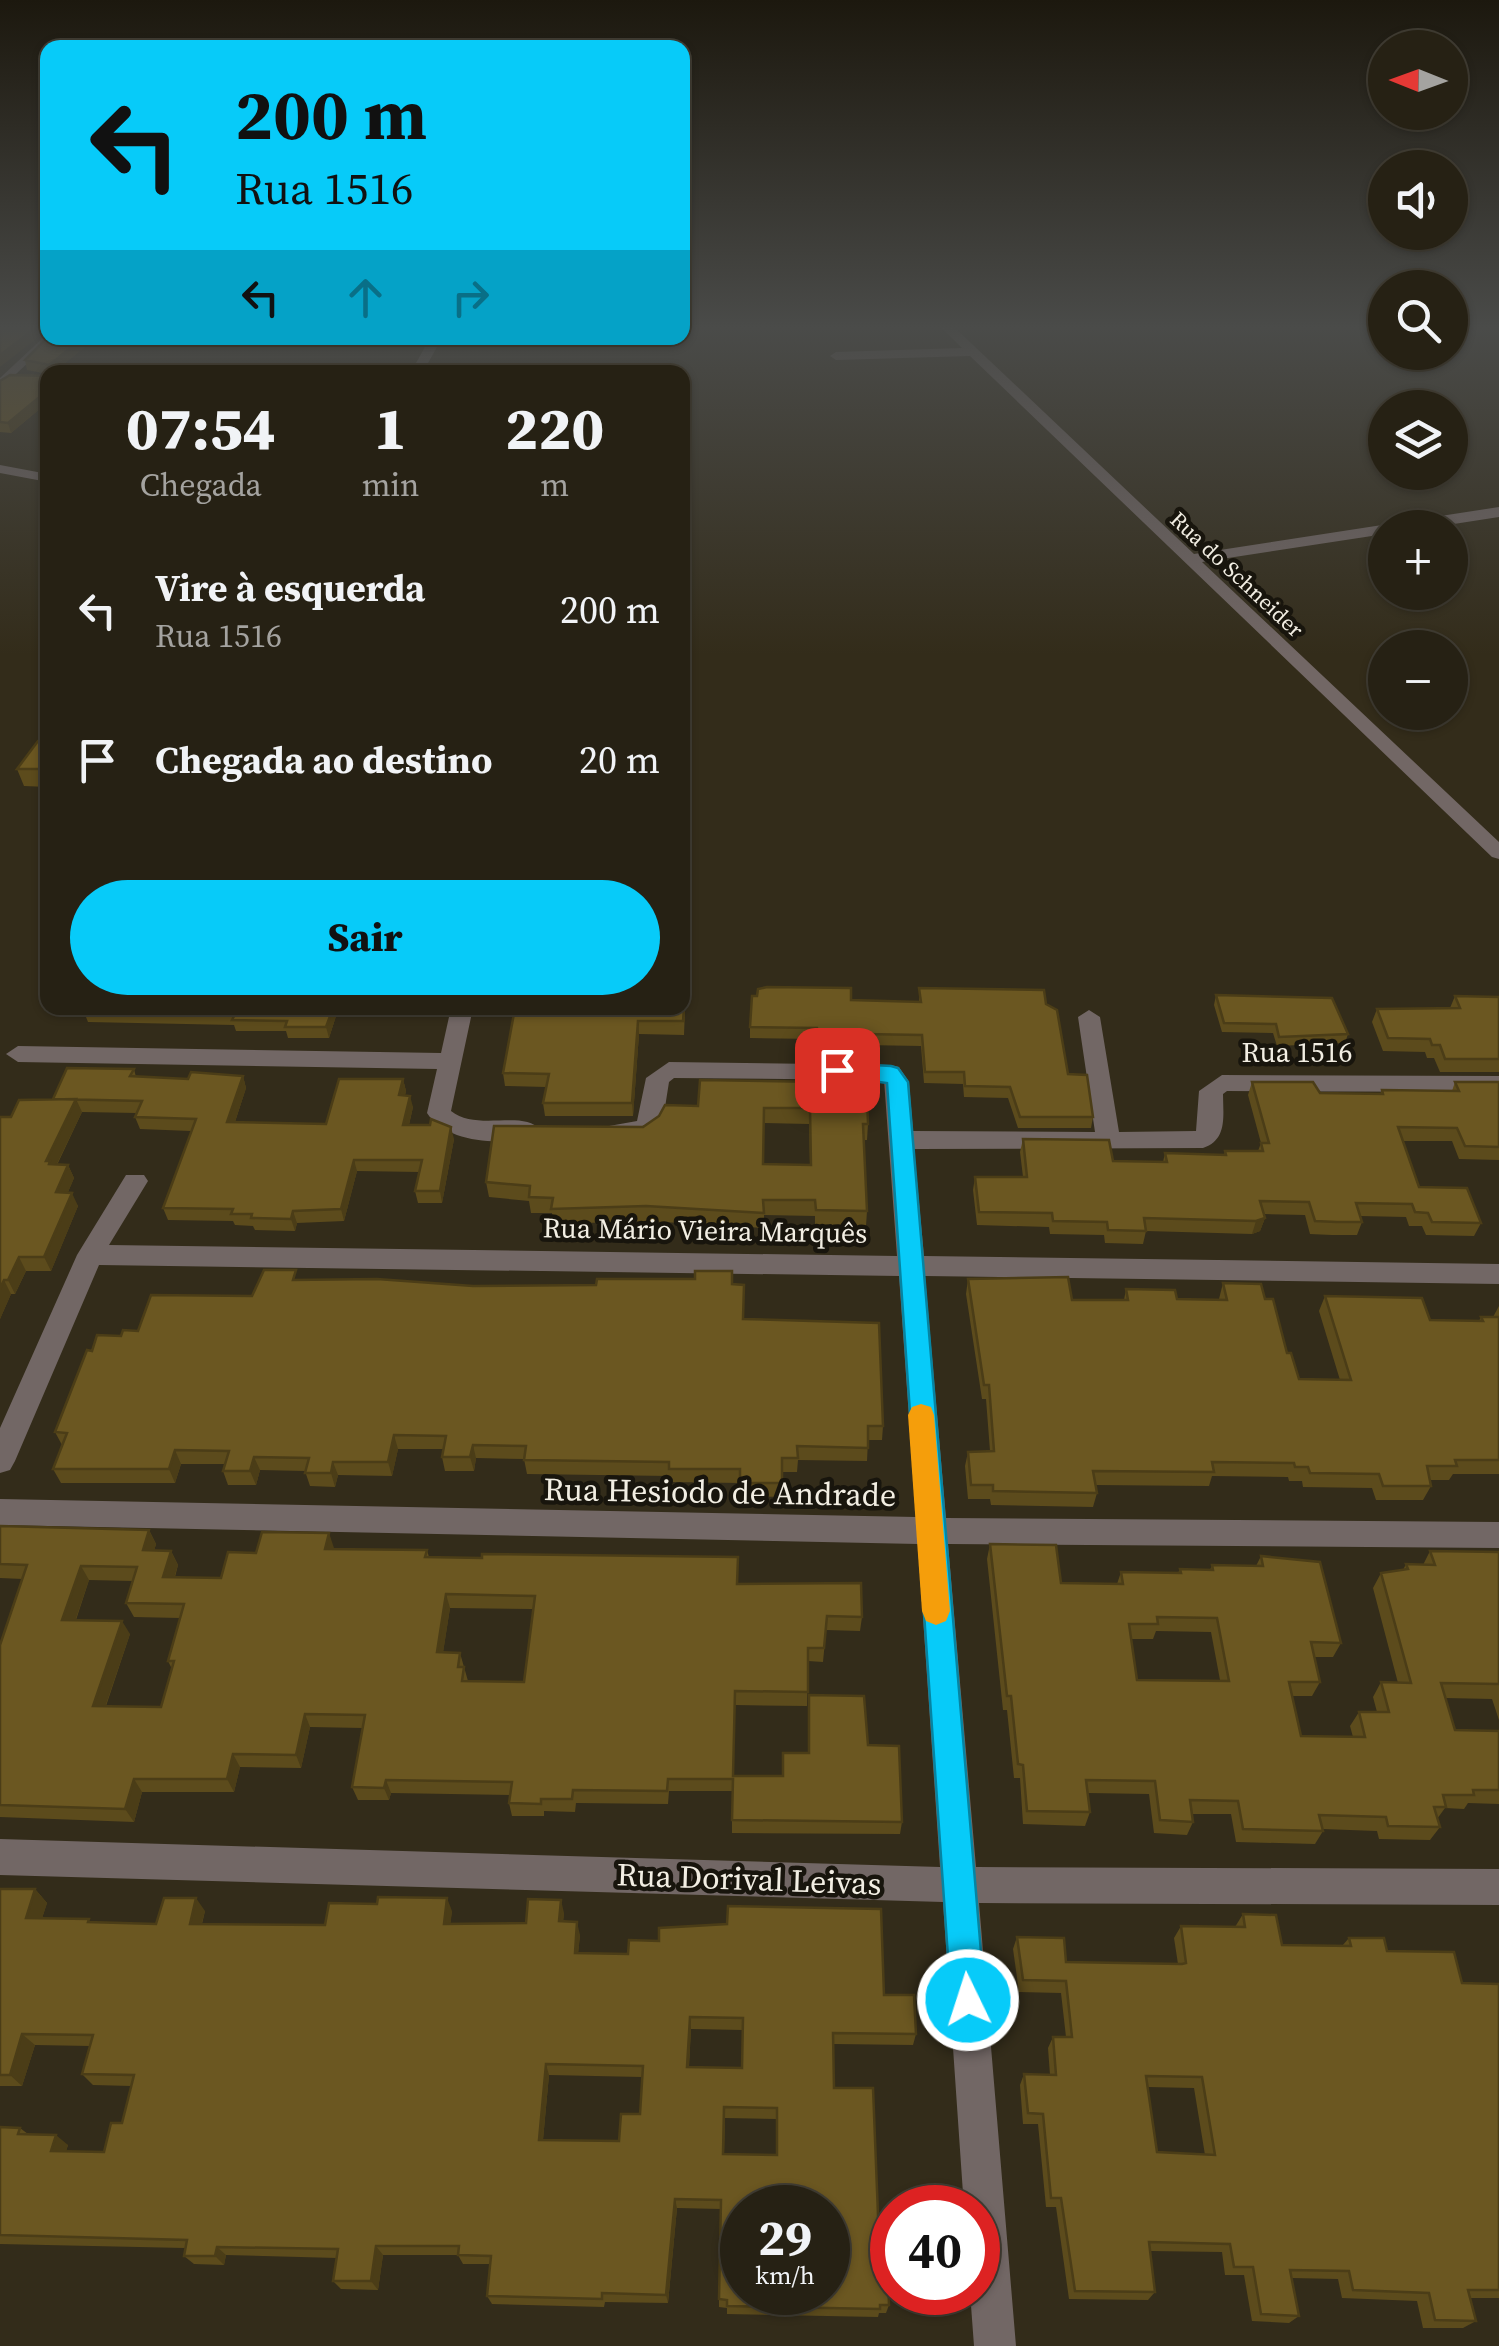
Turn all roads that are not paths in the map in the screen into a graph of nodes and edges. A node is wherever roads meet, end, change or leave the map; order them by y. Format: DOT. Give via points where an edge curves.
graph roads {
  1 [pos="1060,435"];
  2 [pos="0,468"];
  3 [pos="40,476"];
  4 [pos="1499,512"];
  5 [pos="1468,517"];
  6 [pos="1368,532"];
  7 [pos="1189,559"];
  8 [pos="1499,852"];
  9 [pos="460,1015"];
  10 [pos="1089,1017"];
  11 [pos="18,1054"];
  12 [pos="450,1061"];
  13 [pos="1499,1084"];
  14 [pos="552,1130"];
  15 [pos="589,1131"];
  16 [pos="902,1140"];
  17 [pos="1108,1140"];
  18 [pos="134,1181"];
  19 [pos="90,1254"];
  20 [pos="912,1265"];
  21 [pos="1499,1274"];
  22 [pos="0,1461"];
  23 [pos="0,1512"];
  24 [pos="929,1531"];
  25 [pos="1499,1535"];
  26 [pos="0,1857"];
  27 [pos="959,1886"];
  28 [pos="1499,1887"];
  29 [pos="995,2346"];
  1 -- 7 [label="street, Rua do Schneider"];
  2 -- 3 [label="street"];
  4 -- 5 [label="street"];
  6 -- 7 [label="street"];
  7 -- 8 [label="street, Rua do Schneider"];
  9 -- 12 [label="street"];
  10 -- 17 [label="street"];
  11 -- 12 [label="street"];
  12 -- 14 [label="street" via="439,1113 444,1122"];
  13 -- 17 [label="street, Rua 1516" via="1222,1082 1210,1091 1211,1129 1202,1139"];
  15 -- 16 [label="street" via="644,1129 658,1078 669,1070 891,1073 898,1082"];
  16 -- 17 [label="street, Rua 1516"];
  16 -- 20 [label="street"];
  18 -- 19 [label="street"];
  19 -- 20 [label="street, Rua Mário Vieira Marquês"];
  19 -- 22 [label="street"];
  20 -- 21 [label="street, Rua Mário Vieira Marquês"];
  20 -- 24 [label="street"];
  23 -- 24 [label="street, Rua Hesiodo de Andrade"];
  24 -- 25 [label="street, Rua Hesiodo de Andrade"];
  24 -- 27 [label="street"];
  26 -- 27 [label="street, Rua Dorival Leivas"];
  27 -- 28 [label="street, Rua Dorival Leivas"];
  27 -- 29 [label="street"];
}
